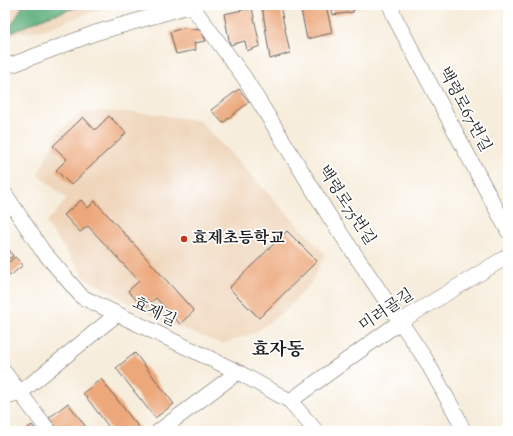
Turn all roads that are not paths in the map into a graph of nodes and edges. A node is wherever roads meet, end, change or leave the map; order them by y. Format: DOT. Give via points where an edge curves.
graph roads {
  1 [pos="192,5"];
  2 [pos="390,5"];
  3 [pos="5,64"];
  4 [pos="5,194"];
  5 [pos="508,231"];
  6 [pos="508,256"];
  7 [pos="116,315"];
  8 [pos="401,321"];
  9 [pos="238,372"];
  10 [pos="5,373"];
  11 [pos="20,393"];
  12 [pos="5,398"];
  13 [pos="290,401"];
  14 [pos="166,429"];
  15 [pos="48,431"];
  16 [pos="316,431"];
  17 [pos="463,431"];
  1 -- 3 [label="street" via="95,33 14,64"];
  1 -- 8 [label="street, 백령로75번길" via="244,77 331,219"];
  2 -- 5 [label="street, 백령로67번길"];
  4 -- 7 [label="street, 효제길" via="42,250 82,297"];
  6 -- 8 [label="street, 미려골길"];
  7 -- 9 [label="street, 효제길"];
  7 -- 11 [label="street"];
  8 -- 13 [label="street, 미려골길"];
  8 -- 17 [label="street, 백령로75번길" via="426,360"];
  9 -- 13 [label="street, 효제길"];
  9 -- 14 [label="street"];
  10 -- 11 [label="street"];
  11 -- 12 [label="street"];
  11 -- 15 [label="street"];
  13 -- 16 [label="street, 효제길"];
}
